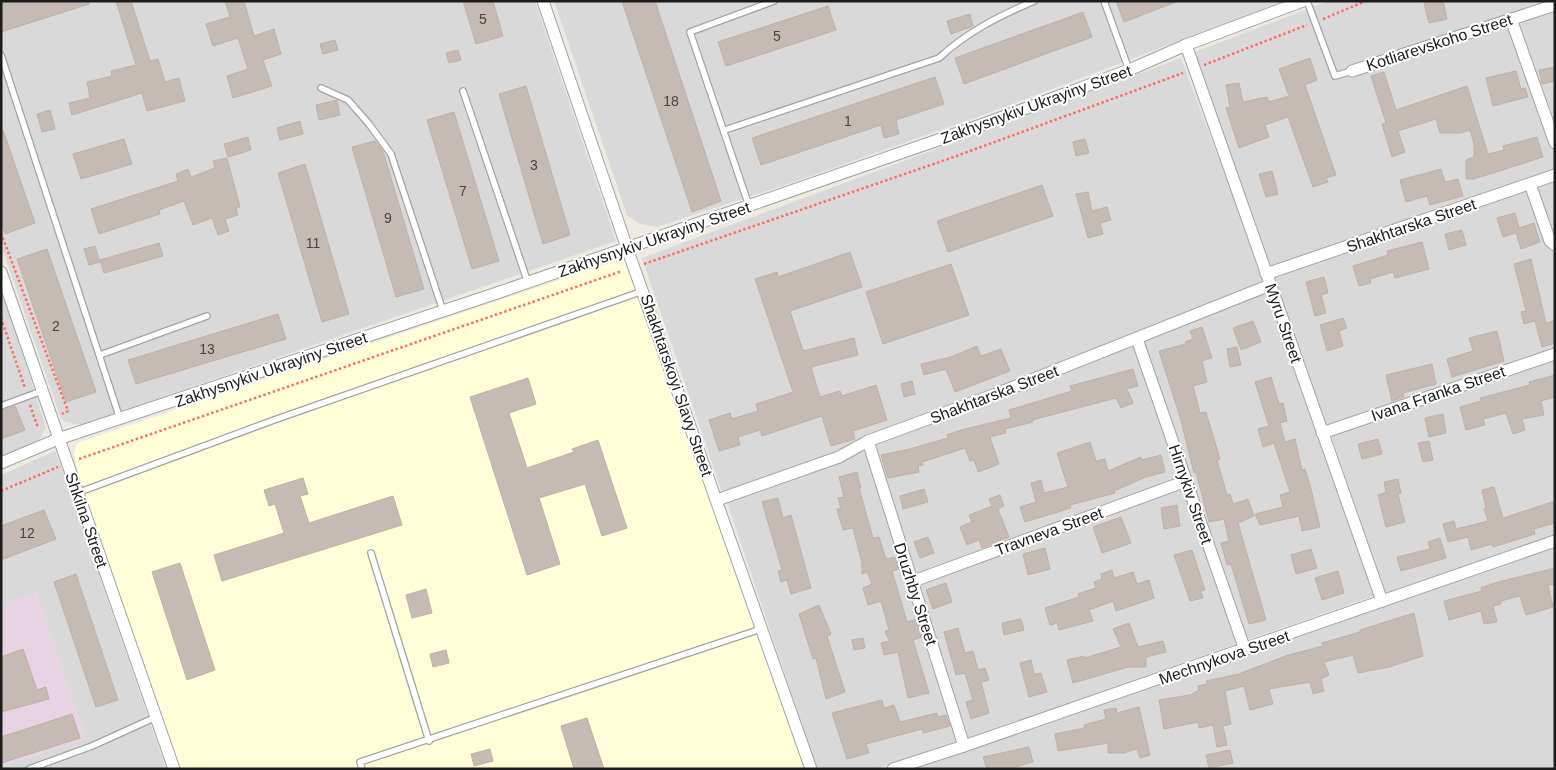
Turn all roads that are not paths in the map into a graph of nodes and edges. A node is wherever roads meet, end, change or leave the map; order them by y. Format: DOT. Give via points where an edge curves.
graph roads {
  1 [pos="543,1"];
  2 [pos="774,1"];
  3 [pos="1034,1"];
  4 [pos="1104,1"];
  5 [pos="1303,1"];
  6 [pos="1307,1"];
  7 [pos="1288,4"];
  8 [pos="1555,5"];
  9 [pos="1511,19"];
  10 [pos="1186,45"];
  11 [pos="1,56"];
  12 [pos="1129,70"];
  13 [pos="1352,71"];
  14 [pos="321,88"];
  15 [pos="463,92"];
  16 [pos="725,130"];
  17 [pos="1555,143"];
  18 [pos="1555,175"];
  19 [pos="1530,184"];
  20 [pos="749,206"];
  21 [pos="1555,245"];
  22 [pos="628,248"];
  23 [pos="1,272"];
  24 [pos="1268,279"];
  25 [pos="528,283"];
  26 [pos="643,291"];
  27 [pos="442,311"];
  28 [pos="207,316"];
  29 [pos="1137,339"];
  30 [pos="1555,354"];
  31 [pos="100,355"];
  32 [pos="42,391"];
  33 [pos="1,406"];
  34 [pos="120,419"];
  35 [pos="1322,433"];
  36 [pos="58,439"];
  37 [pos="868,441"];
  38 [pos="1,463"];
  39 [pos="1186,481"];
  40 [pos="77,492"];
  41 [pos="717,500"];
  42 [pos="1555,542"];
  43 [pos="371,553"];
  44 [pos="912,582"];
  45 [pos="1382,601"];
  46 [pos="761,629"];
  47 [pos="1245,650"];
  48 [pos="156,717"];
  49 [pos="429,741"];
  50 [pos="964,746"];
  51 [pos="29,769"];
  52 [pos="174,769"];
  53 [pos="362,769"];
  54 [pos="811,769"];
  55 [pos="893,769"];
  1 -- 22 [label="street, Shakhtarskoyi Slavy Street"];
  2 -- 16 [label="lane" via="690,32"];
  3 -- 16 [label="lane" via="994,18 958,40 939,58"];
  4 -- 12 [label="lane"];
  5 -- 7 [label="street, Zakhysnykiv Ukrayiny Street"];
  6 -- 13 [label="lane" via="1335,76"];
  7 -- 10 [label="street, Zakhysnykiv Ukrayiny Street"];
  8 -- 9 [label="street, Kotliarevskoho Street"];
  9 -- 13 [label="street, Kotliarevskoho Street"];
  9 -- 17 [label="street"];
  10 -- 12 [label="street, Zakhysnykiv Ukrayiny Street"];
  10 -- 24 [label="street, Myru Street"];
  11 -- 31 [label="lane"];
  12 -- 20 [label="street, Zakhysnykiv Ukrayiny Street"];
  14 -- 27 [label="lane" via="348,100 391,154"];
  15 -- 25 [label="lane"];
  16 -- 20 [label="lane"];
  18 -- 19 [label="street, Shakhtarska Street"];
  19 -- 21 [label="street" via="1550,241"];
  19 -- 24 [label="street, Shakhtarska Street"];
  20 -- 22 [label="street, Zakhysnykiv Ukrayiny Street"];
  22 -- 25 [label="street, Zakhysnykiv Ukrayiny Street"];
  22 -- 26 [label="street, Shakhtarskoyi Slavy Street"];
  23 -- 32 [label="street, Shkilna Street"];
  24 -- 29 [label="street, Shakhtarska Street"];
  24 -- 35 [label="street, Myru Street"];
  25 -- 27 [label="street, Zakhysnykiv Ukrayiny Street"];
  26 -- 40 [label="lane"];
  26 -- 41 [label="street, Shakhtarskoyi Slavy Street"];
  27 -- 34 [label="street, Zakhysnykiv Ukrayiny Street"];
  28 -- 31 [label="lane"];
  29 -- 37 [label="street, Shakhtarska Street"];
  29 -- 39 [label="street, Hirnykiv Street"];
  30 -- 35 [label="street, Ivana Franka Street"];
  31 -- 34 [label="lane"];
  32 -- 33 [label="lane"];
  32 -- 36 [label="street, Shkilna Street"];
  34 -- 36 [label="street, Zakhysnykiv Ukrayiny Street"];
  35 -- 45 [label="street, Myru Street"];
  36 -- 38 [label="street, Zakhysnykiv Ukrayiny Street"];
  36 -- 40 [label="street, Shkilna Street"];
  37 -- 41 [label="street, Shakhtarska Street" via="840,457"];
  37 -- 44 [label="street, Druzhby Street"];
  39 -- 44 [label="street, Travneva Street"];
  39 -- 47 [label="street, Hirnykiv Street"];
  40 -- 48 [label="street, Shkilna Street"];
  41 -- 46 [label="street, Shakhtarskoyi Slavy Street"];
  42 -- 45 [label="street, Mechnykova Street"];
  43 -- 49 [label="lane"];
  44 -- 50 [label="street, Druzhby Street"];
  45 -- 47 [label="street, Mechnykova Street"];
  46 -- 49 [label="lane"];
  46 -- 54 [label="street, Shakhtarskoyi Slavy Street"];
  47 -- 50 [label="street, Mechnykova Street"];
  48 -- 51 [label="lane" via="92,746"];
  48 -- 52 [label="street, Shkilna Street"];
  49 -- 53 [label="lane" via="360,762"];
  50 -- 55 [label="street, Mechnykova Street"];
}
